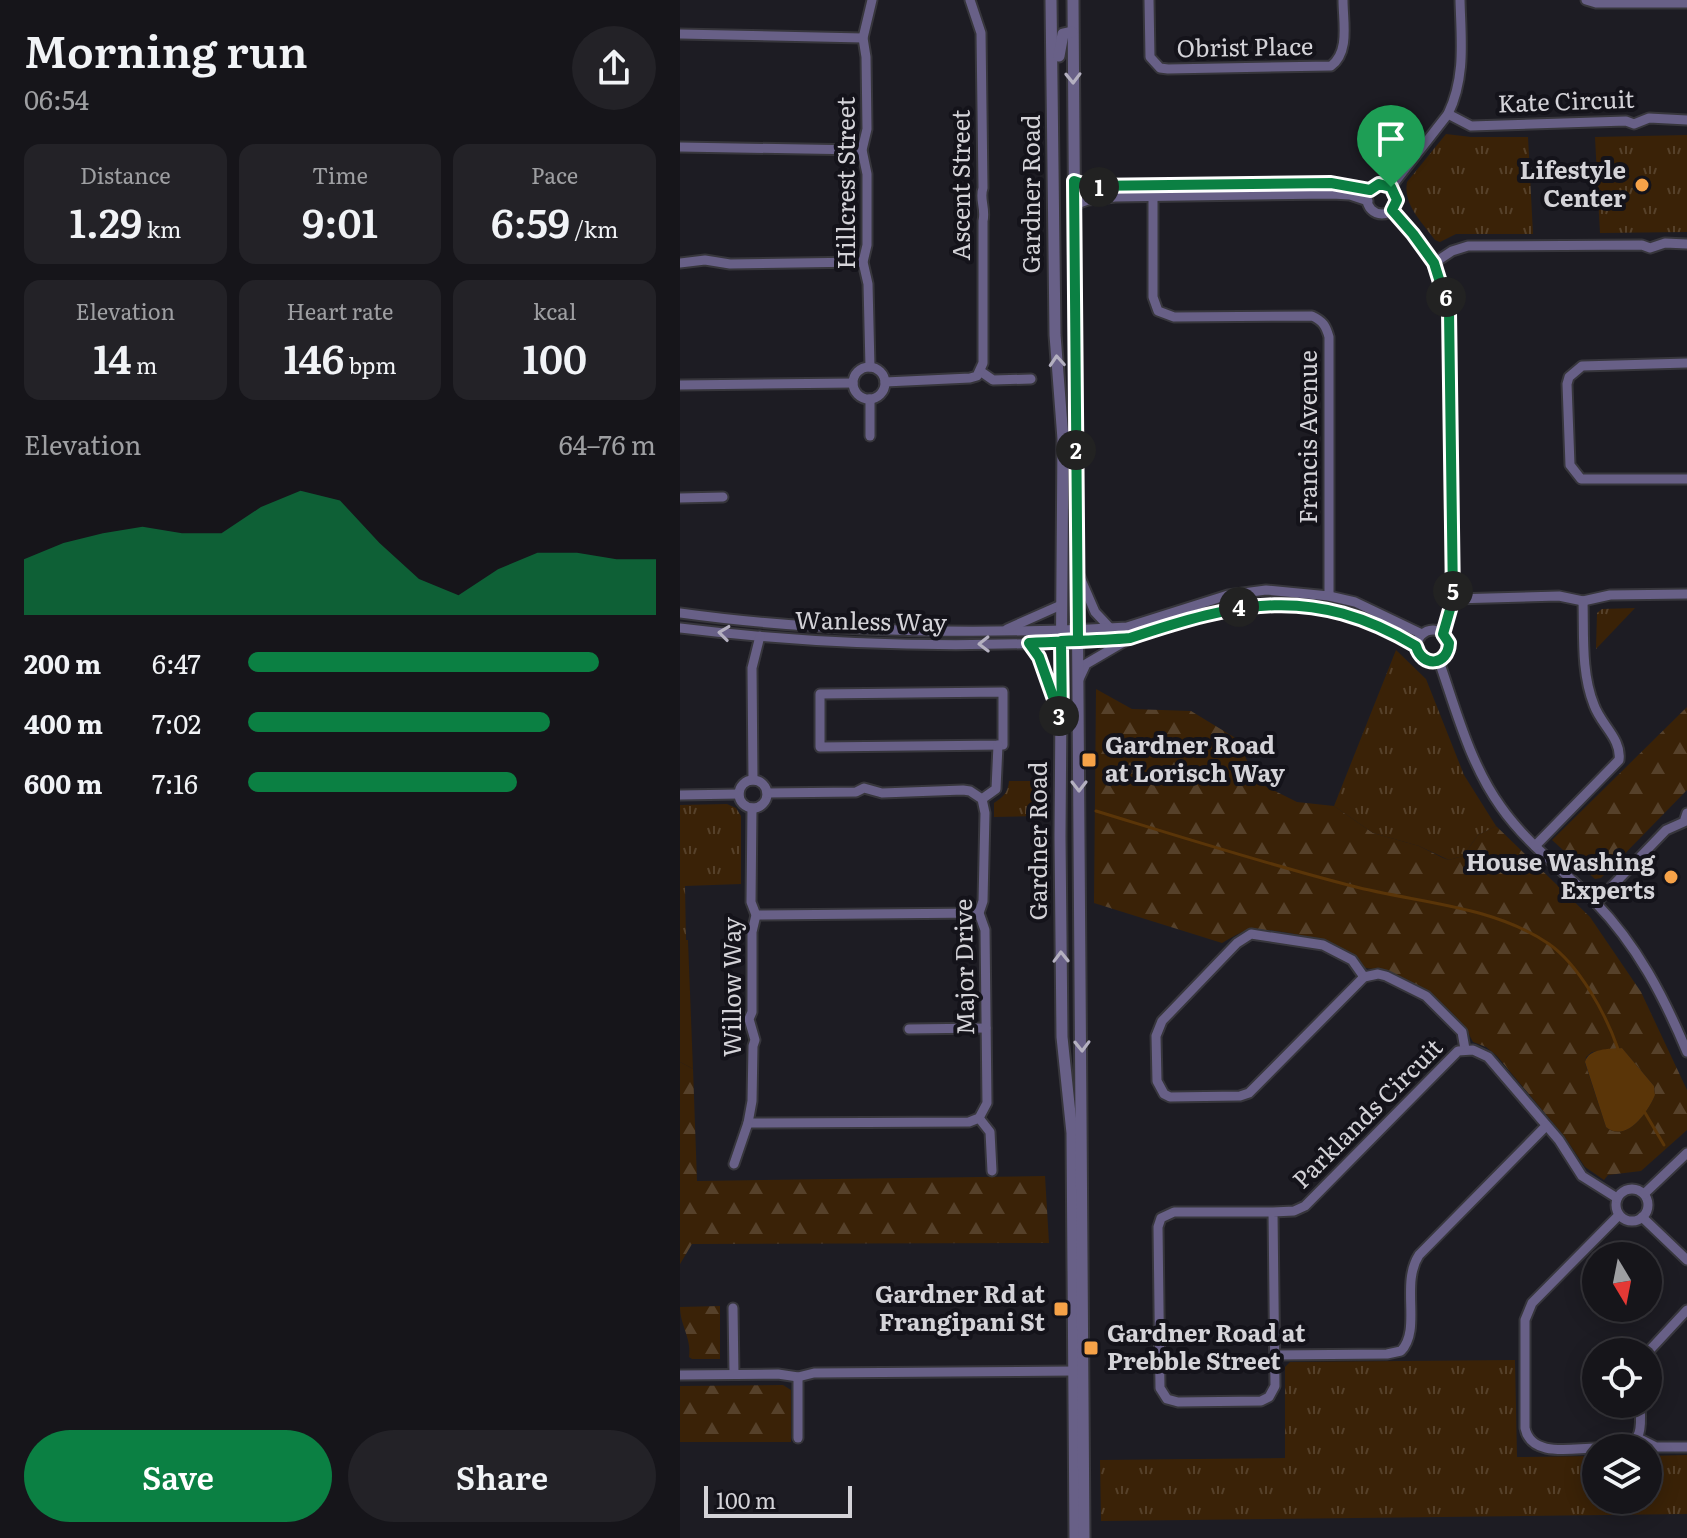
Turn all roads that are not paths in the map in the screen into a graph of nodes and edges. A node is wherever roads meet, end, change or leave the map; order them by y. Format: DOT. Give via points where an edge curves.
graph roads {
  1 [pos="872,0"];
  2 [pos="970,0"];
  3 [pos="1051,0"];
  4 [pos="1073,0"];
  5 [pos="1149,0"];
  6 [pos="1343,0"];
  7 [pos="1460,0"];
  8 [pos="1586,0"];
  9 [pos="1687,3"];
  10 [pos="1072,32"];
  11 [pos="680,34"];
  12 [pos="863,38"];
  13 [pos="1053,62"];
  14 [pos="1448,114"];
  15 [pos="1687,120"];
  16 [pos="680,147"];
  17 [pos="862,150"];
  18 [pos="1074,181"];
  19 [pos="1391,187"];
  20 [pos="1370,190"];
  21 [pos="1153,197"];
  22 [pos="1368,201"];
  23 [pos="1074,205"];
  24 [pos="1392,210"];
  25 [pos="1687,244"];
  26 [pos="863,262"];
  27 [pos="680,263"];
  28 [pos="1434,263"];
  29 [pos="1687,363"];
  30 [pos="870,367"];
  31 [pos="980,371"];
  32 [pos="1031,379"];
  33 [pos="885,382"];
  34 [pos="853,383"];
  35 [pos="680,385"];
  36 [pos="870,399"];
  37 [pos="870,436"];
  38 [pos="1687,479"];
  39 [pos="723,497"];
  40 [pos="680,498"];
  41 [pos="1077,571"];
  42 [pos="1687,594"];
  43 [pos="1329,596"];
  44 [pos="1453,599"];
  45 [pos="1583,601"];
  46 [pos="1061,605"];
  47 [pos="680,613"];
  48 [pos="763,624"];
  49 [pos="680,628"];
  50 [pos="1110,628"];
  51 [pos="1004,631"];
  52 [pos="1422,634"];
  53 [pos="1443,634"];
  54 [pos="1061,635"];
  55 [pos="1078,635"];
  56 [pos="760,638"];
  57 [pos="1130,638"];
  58 [pos="1029,643"];
  59 [pos="1416,646"];
  60 [pos="1439,661"];
  61 [pos="1079,679"];
  62 [pos="1062,722"];
  63 [pos="998,745"];
  64 [pos="753,780"];
  65 [pos="767,793"];
  66 [pos="739,794"];
  67 [pos="680,795"];
  68 [pos="982,799"];
  69 [pos="752,808"];
  70 [pos="1686,820"];
  71 [pos="1535,846"];
  72 [pos="1596,903"];
  73 [pos="979,913"];
  74 [pos="756,915"];
  75 [pos="1364,977"];
  76 [pos="986,1028"];
  77 [pos="909,1029"];
  78 [pos="1465,1049"];
  79 [pos="1687,1052"];
  80 [pos="979,1118"];
  81 [pos="748,1123"];
  82 [pos="1546,1126"];
  83 [pos="1687,1153"];
  84 [pos="734,1164"];
  85 [pos="992,1171"];
  86 [pos="1644,1194"];
  87 [pos="1617,1198"];
  88 [pos="1273,1212"];
  89 [pos="1619,1215"];
  90 [pos="1642,1217"];
  91 [pos="1687,1260"];
  92 [pos="733,1308"];
  93 [pos="1687,1310"];
  94 [pos="1661,1338"];
  95 [pos="1275,1355"];
  96 [pos="1074,1371"];
  97 [pos="734,1374"];
  98 [pos="680,1375"];
  99 [pos="798,1377"];
  100 [pos="798,1438"];
  101 [pos="1662,1447"];
  102 [pos="1687,1447"];
  103 [pos="1582,1448"];
  104 [pos="1075,1538"];
  105 [pos="1084,1538"];
  1 -- 12 [label="street, Hillcrest Street"];
  2 -- 31 [label="street, Ascent Street" via="981,33 981,195 986,211"];
  3 -- 13 [label="street, Gardner Road"];
  4 -- 10 [label="street, Gardner Road"];
  5 -- 6 [label="street, Obrist Place" via="1150,57 1168,69 1331,66 1344,47"];
  7 -- 14 [label="street" via="1462,71"];
  8 -- 9 [label="street"];
  10 -- 13 [label="street" via="1063,34"];
  10 -- 18 [label="street, Gardner Road, one-way"];
  11 -- 12 [label="street"];
  12 -- 17 [label="street, Hillcrest Street" via="867,129"];
  46 -- 13 [label="street, Gardner Road, one-way" via="1064,495 1055,335"];
  14 -- 15 [label="street, Kate Circuit" via="1471,126"];
  14 -- 19 [label="street"];
  16 -- 17 [label="street"];
  17 -- 26 [label="street, Hillcrest Street" via="867,174"];
  18 -- 20 [label="street" via="1116,187 1331,183"];
  18 -- 23 [label="street, Gardner Road"];
  19 -- 20 [label="street" via="1379,184"];
  19 -- 24 [label="street" via="1397,200"];
  20 -- 22 [label="street"];
  21 -- 22 [label="street" via="1332,194"];
  21 -- 23 [label="street" via="1102,198"];
  21 -- 43 [label="street, Francis Avenue" via="1153,297 1158,311 1174,317 1312,316 1327,328"];
  22 -- 24 [label="street" via="1377,213"];
  23 -- 41 [label="street, Gardner Road"];
  24 -- 28 [label="street"];
  25 -- 28 [label="street" via="1468,246"];
  26 -- 27 [label="street"];
  26 -- 30 [label="street, Hillcrest Street"];
  28 -- 44 [label="street" via="1449,311"];
  29 -- 38 [label="street" via="1582,366 1567,384 1570,465 1581,479"];
  30 -- 33 [label="street" via="880,371"];
  30 -- 34 [label="street" via="856,372"];
  31 -- 32 [label="street" via="993,380"];
  31 -- 33 [label="street" via="970,378"];
  33 -- 36 [label="street" via="881,393"];
  34 -- 35 [label="street"];
  34 -- 36 [label="street" via="857,394"];
  36 -- 37 [label="street"];
  39 -- 40 [label="street"];
  41 -- 50 [label="street, Gardner Road" via="1095,612"];
  41 -- 55 [label="street, Gardner Road"];
  42 -- 45 [label="street" via="1610,595"];
  43 -- 50 [label="street" via="1291,590 1247,592"];
  43 -- 52 [label="street" via="1379,612"];
  44 -- 45 [label="street" via="1559,596"];
  44 -- 53 [label="street"];
  45 -- 71 [label="street" via="1588,684 1598,714 1619,745 1619,760"];
  46 -- 51 [label="street"];
  46 -- 54 [label="street, Gardner Road"];
  47 -- 48 [label="street, Wanless Way"];
  48 -- 51 [label="street, Wanless Way"];
  48 -- 56 [label="street"];
  56 -- 49 [label="street, Wanless Way, one-way"];
  50 -- 55 [label="street"];
  51 -- 54 [label="street, Wanless Way"];
  52 -- 53 [label="street"];
  52 -- 59 [label="street"];
  53 -- 60 [label="street" via="1449,649"];
  54 -- 55 [label="street"];
  54 -- 58 [label="street, Wanless Way"];
  54 -- 62 [label="street, Gardner Road"];
  55 -- 57 [label="street"];
  55 -- 61 [label="street, Gardner Road"];
  58 -- 56 [label="street, Wanless Way, one-way" via="856,645"];
  56 -- 64 [label="street" via="752,668"];
  57 -- 59 [label="street" via="1195,616 1296,604 1363,619"];
  57 -- 61 [label="street" via="1086,664"];
  58 -- 62 [label="street"];
  59 -- 60 [label="street" via="1424,660"];
  60 -- 71 [label="street" via="1479,769 1498,803"];
  61 -- 105 [label="street, Gardner Road, one-way"];
  96 -- 62 [label="street, Gardner Road, one-way" via="1072,1133 1062,1037"];
  63 -- 63 [label="street" via="820,747 820,694 1003,692 1003,745"];
  63 -- 68 [label="street" via="996,789"];
  64 -- 65 [label="street"];
  64 -- 66 [label="street" via="741,785"];
  65 -- 68 [label="street" via="963,790"];
  65 -- 69 [label="street" via="763,804"];
  66 -- 67 [label="street"];
  66 -- 69 [label="street"];
  68 -- 73 [label="street, Major Drive"];
  69 -- 74 [label="street, Willow Way" via="751,902"];
  70 -- 72 [label="street" via="1666,830"];
  71 -- 72 [label="street"];
  72 -- 79 [label="street" via="1640,958"];
  73 -- 74 [label="street"];
  73 -- 76 [label="street, Major Drive" via="985,930"];
  74 -- 81 [label="street, Willow Way"];
  75 -- 75 [label="street" via="1352,960 1323,945 1245,936 1162,1021 1156,1036 1159,1089 1170,1097 1249,1093"];
  75 -- 78 [label="street" via="1386,976 1426,996 1462,1032"];
  76 -- 77 [label="street"];
  76 -- 80 [label="street, Major Drive" via="987,1103"];
  78 -- 82 [label="street, Parklands Circuit" via="1488,1057"];
  78 -- 88 [label="street, Parklands Circuit" via="1452,1055 1305,1206"];
  80 -- 81 [label="street"];
  80 -- 85 [label="street" via="990,1132"];
  81 -- 84 [label="street, Willow Way"];
  82 -- 87 [label="street, Parklands Circuit" via="1582,1176"];
  82 -- 95 [label="street" via="1412,1266 1410,1335 1401,1351"];
  83 -- 86 [label="street"];
  86 -- 87 [label="street" via="1630,1189"];
  86 -- 90 [label="street" via="1648,1204"];
  87 -- 89 [label="street"];
  88 -- 95 [label="street, Parklands Circuit"];
  88 -- 95 [label="street, Parklands Circuit" via="1174,1212 1161,1218 1160,1388 1171,1401 1265,1400 1275,1386"];
  89 -- 90 [label="street" via="1627,1221"];
  89 -- 103 [label="street" via="1532,1303 1525,1320 1525,1428 1531,1442 1548,1449"];
  90 -- 91 [label="street"];
  92 -- 97 [label="street"];
  93 -- 94 [label="street"];
  96 -- 99 [label="street"];
  96 -- 104 [label="street, Gardner Road"];
  97 -- 98 [label="street"];
  97 -- 99 [label="street"];
  99 -- 100 [label="street"];
  101 -- 102 [label="street"];
}
